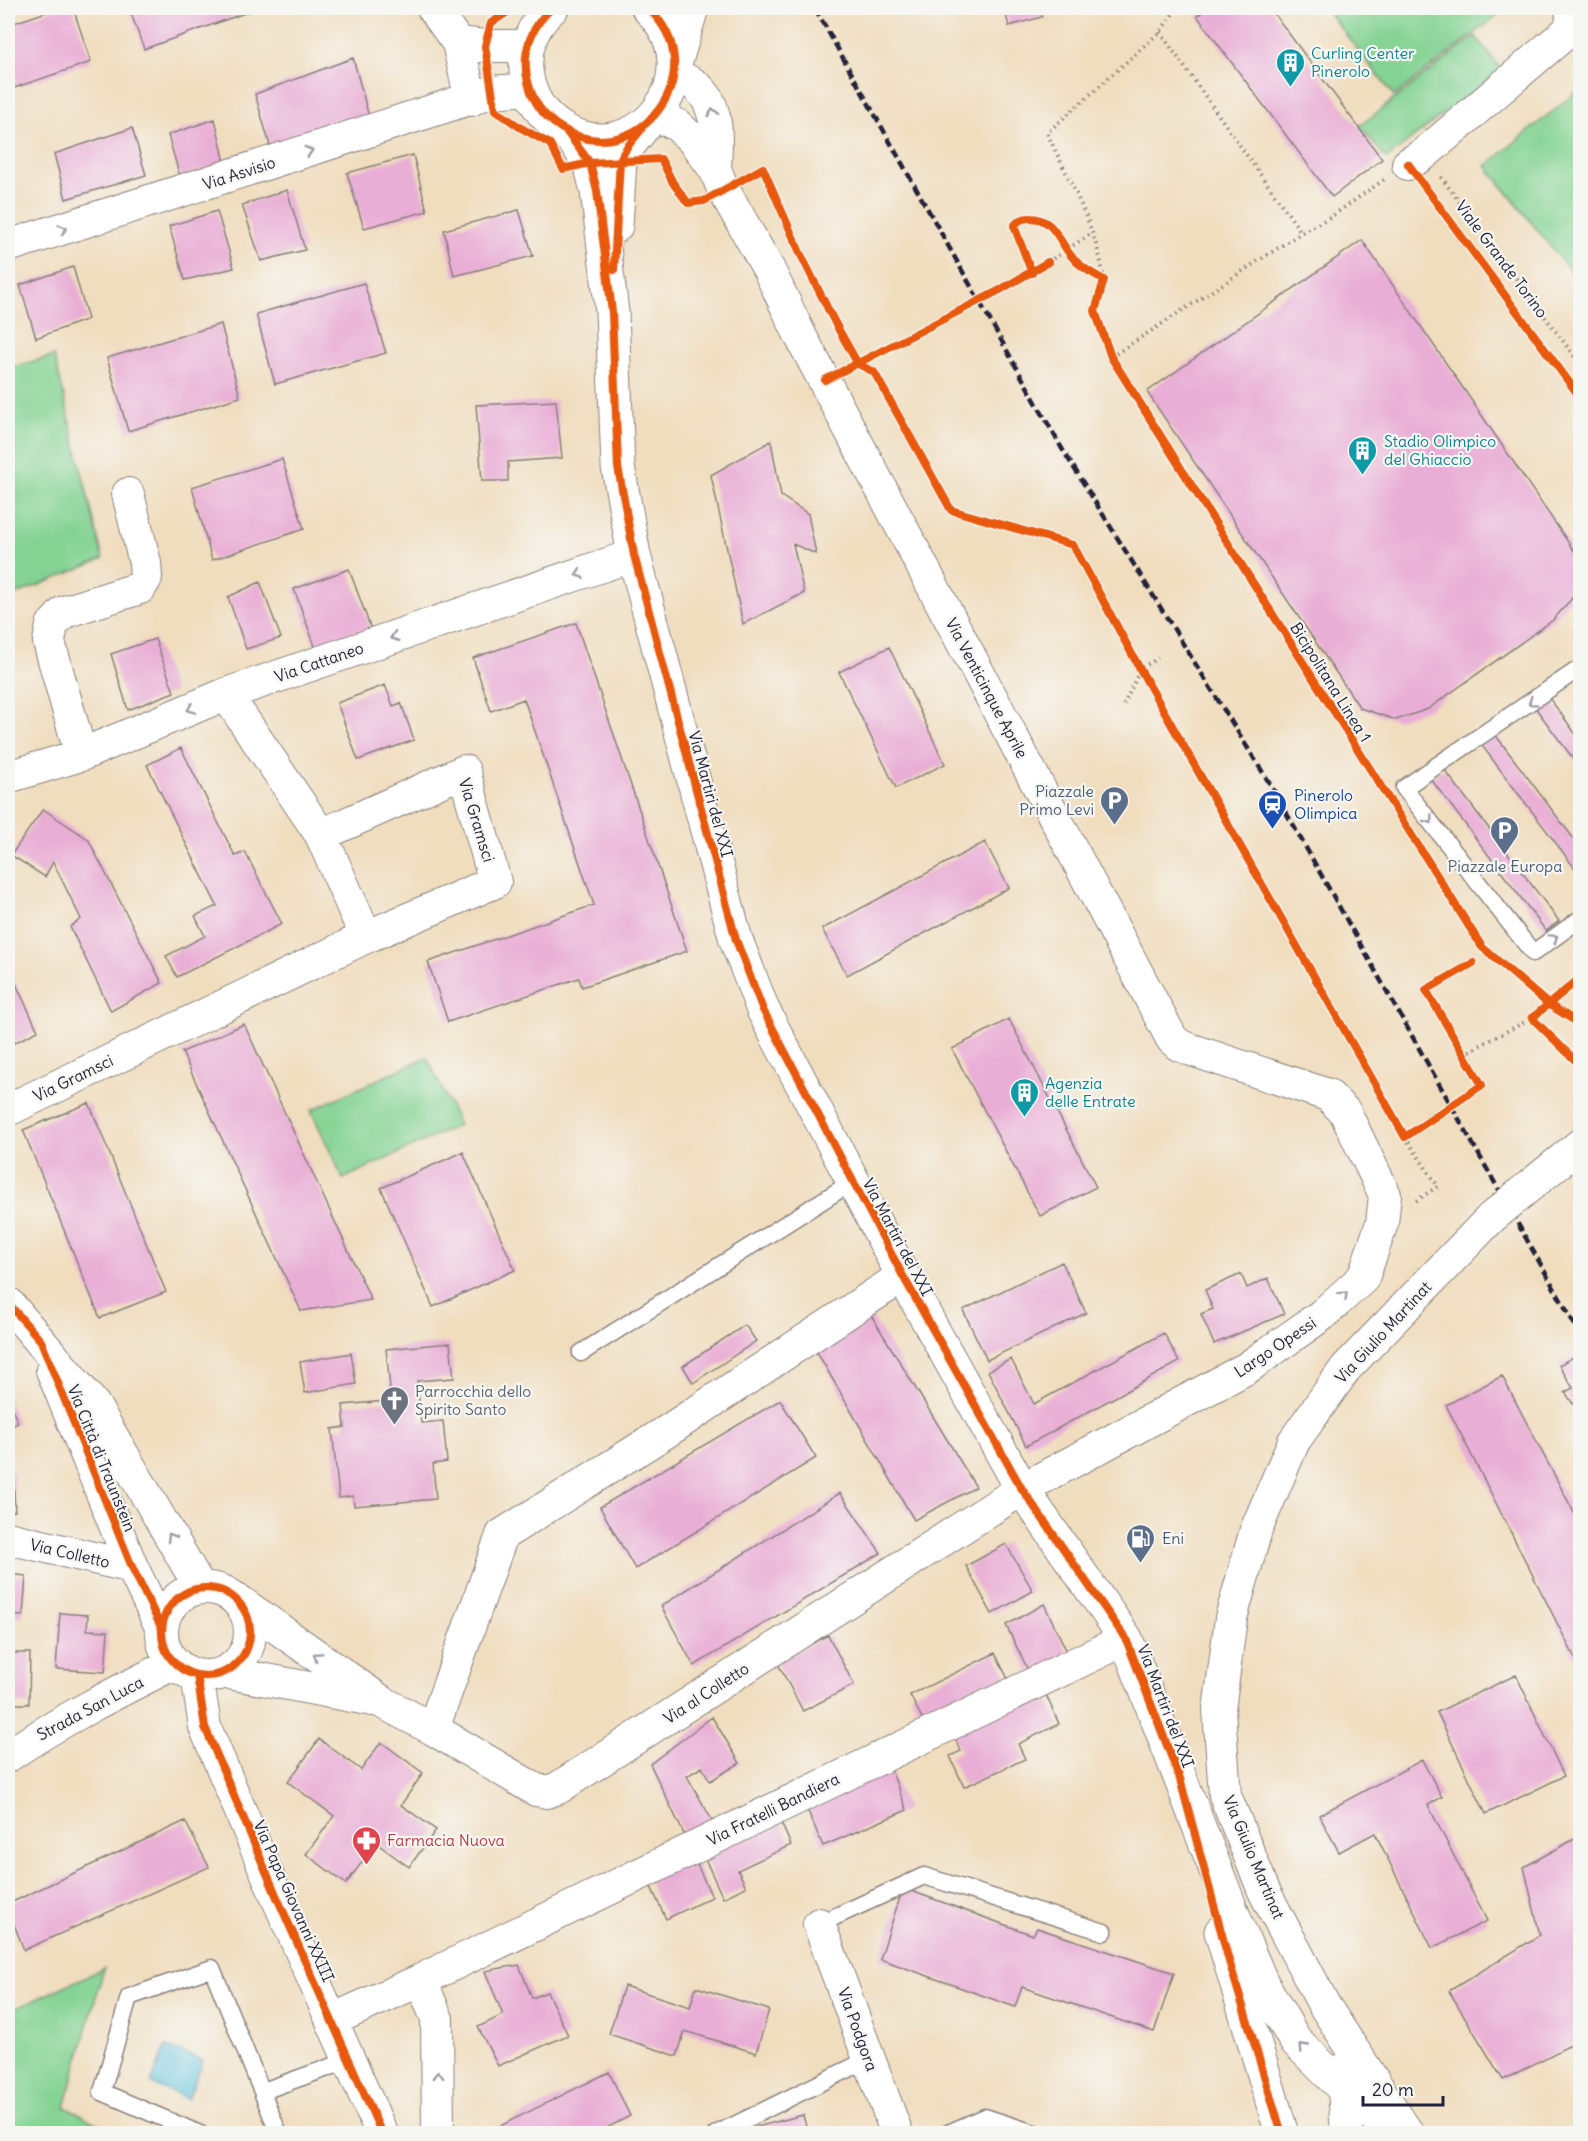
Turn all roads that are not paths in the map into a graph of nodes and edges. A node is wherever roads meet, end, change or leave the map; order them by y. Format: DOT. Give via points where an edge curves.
graph roads {
  1 [pos="433,8"];
  2 [pos="648,8"];
  3 [pos="692,8"];
  4 [pos="1570,8"];
  5 [pos="546,10"];
  6 [pos="458,43"];
  7 [pos="527,46"];
  8 [pos="675,70"];
  9 [pos="529,89"];
  10 [pos="471,100"];
  11 [pos="652,118"];
  12 [pos="567,132"];
  13 [pos="1416,159"];
  14 [pos="715,169"];
  15 [pos="8,246"];
  16 [pos="612,312"];
  17 [pos="128,494"];
  18 [pos="634,555"];
  19 [pos="1581,668"];
  20 [pos="226,694"];
  21 [pos="81,755"];
  22 [pos="8,777"];
  23 [pos="321,835"];
  24 [pos="1581,919"];
  25 [pos="366,937"];
  26 [pos="8,1110"];
  27 [pos="1345,1112"];
  28 [pos="1581,1145"];
  29 [pos="852,1182"];
  30 [pos="903,1276"];
  31 [pos="8,1303"];
  32 [pos="41,1341"];
  33 [pos="582,1353"];
  34 [pos="1022,1489"];
  35 [pos="8,1538"];
  36 [pos="132,1567"];
  37 [pos="200,1587"];
  38 [pos="235,1598"];
  39 [pos="162,1629"];
  40 [pos="1126,1639"];
  41 [pos="199,1670"];
  42 [pos="382,1702"];
  43 [pos="433,1729"];
  44 [pos="8,1756"];
  45 [pos="1180,1779"];
  46 [pos="819,1924"];
  47 [pos="1104,1932"];
  48 [pos="421,1980"];
  49 [pos="1324,2006"];
  50 [pos="332,2020"];
  51 [pos="869,2059"];
  52 [pos="350,2060"];
  53 [pos="1344,2089"];
  54 [pos="263,2091"];
  55 [pos="200,2133"];
  56 [pos="279,2133"];
  57 [pos="382,2133"];
  58 [pos="438,2133"];
  59 [pos="716,2133"];
  60 [pos="897,2133"];
  61 [pos="946,2133"];
  62 [pos="1037,2133"];
  63 [pos="1282,2133"];
  64 [pos="1347,2133"];
  65 [pos="1393,2133"];
  66 [pos="1408,2133"];
  1 -- 6 [label="street"];
  2 -- 8 [label="street" via="660,19 671,40"];
  3 -- 8 [label="street, Via Martiri del XXI"];
  4 -- 13 [label="street" via="1573,18 1568,31"];
  5 -- 7 [label="street, Via Martiri del XXI"];
  6 -- 7 [label="street"];
  6 -- 10 [label="street"];
  7 -- 9 [label="street, Via Martiri del XXI" via="525,68"];
  8 -- 11 [label="street, Via Martiri del XXI" via="670,89"];
  14 -- 8 [label="street, one-way" via="715,118 710,102"];
  9 -- 10 [label="street, Via Asvisio" via="491,92"];
  9 -- 12 [label="street, Via Martiri del XXI" via="544,114"];
  15 -- 10 [label="street, Via Asvisio, one-way"];
  11 -- 12 [label="street, Via Martiri del XXI" via="619,137 584,138"];
  11 -- 14 [label="street" via="677,125"];
  11 -- 16 [label="street, Via Martiri del XXI" via="620,160"];
  12 -- 16 [label="street, Via Martiri del XXI" via="590,163"];
  14 -- 27 [label="street, Via Venticinque Aprile" via="1172,1038 1192,1050 1328,1095"];
  16 -- 18 [label="street, Via Martiri del XXI" via="618,467"];
  17 -- 21 [label="street" via="146,578 140,588 64,612 52,625 49,642"];
  18 -- 20 [label="street, Via Cattaneo, one-way"];
  18 -- 29 [label="street, Via Martiri del XXI" via="736,940 763,1010"];
  19 -- 24 [label="lane, one-way" via="1404,788 1533,953"];
  20 -- 21 [label="street, Via Cattaneo, one-way"];
  20 -- 23 [label="street"];
  21 -- 22 [label="street, Via Cattaneo"];
  23 -- 25 [label="street"];
  23 -- 25 [label="street, Via Gramsci" via="464,771 495,882"];
  25 -- 26 [label="street, Via Gramsci"];
  34 -- 27 [label="street, Largo Opessi, one-way" via="1247,1368 1322,1315 1363,1278 1382,1223 1385,1196"];
  28 -- 49 [label="street, Via Giulio Martinat, bridge" via="1491,1218 1346,1368 1294,1441 1256,1530 1231,1618 1219,1710 1225,1795 1264,1891"];
  29 -- 30 [label="street, Via Martiri del XXI"];
  29 -- 33 [label="lane"];
  30 -- 34 [label="street, Via Martiri del XXI"];
  30 -- 43 [label="street" via="502,1535"];
  31 -- 32 [label="street, Via Città di Traunstein"];
  32 -- 36 [label="street, Via Città di Traunstein"];
  37 -- 32 [label="street, Via Città di Traunstein, one-way" via="94,1405"];
  34 -- 40 [label="street, Via Martiri del XXI"];
  34 -- 43 [label="street, Via al Colletto" via="558,1788 537,1790"];
  35 -- 36 [label="street, Via Colletto"];
  36 -- 39 [label="street, Via Città di Traunstein"];
  37 -- 38 [label="street" via="219,1589"];
  37 -- 39 [label="street" via="178,1597 164,1617"];
  38 -- 41 [label="street" via="243,1607 250,1632 243,1656 235,1665"];
  42 -- 38 [label="street, Via al Colletto, one-way"];
  39 -- 41 [label="street" via="167,1653"];
  40 -- 45 [label="street, Via Martiri del XXI"];
  40 -- 48 [label="street, Via Fratelli Bandiera"];
  41 -- 42 [label="street, Via al Colletto"];
  41 -- 44 [label="street, Strada San Luca" via="108,1696 45,1730"];
  41 -- 50 [label="street, Via Papa Giovanni XXIII" via="205,1727"];
  42 -- 43 [label="street, Via al Colletto"];
  53 -- 45 [label="street, Via Martiri del XXI, one-way" via="1295,2040 1262,1983"];
  45 -- 63 [label="street, Via Martiri del XXI" via="1229,1961"];
  46 -- 47 [label="lane" via="924,1876"];
  46 -- 51 [label="street, Via Podgora"];
  48 -- 50 [label="street, Via Fratelli Bandiera"];
  58 -- 48 [label="street, one-way" via="437,2019"];
  49 -- 53 [label="street"];
  49 -- 66 [label="street"];
  50 -- 52 [label="street, Via Papa Giovanni XXIII"];
  51 -- 59 [label="lane"];
  51 -- 60 [label="street, Via Podgora"];
  52 -- 54 [label="lane"];
  52 -- 57 [label="street, Via Papa Giovanni XXIII"];
  53 -- 64 [label="street"];
  53 -- 65 [label="street, Via Martiri del XXI"];
  54 -- 55 [label="lane" via="212,1968 129,1997 102,2092"];
  54 -- 56 [label="lane"];
  61 -- 62 [label="lane" via="985,2117"];
}
